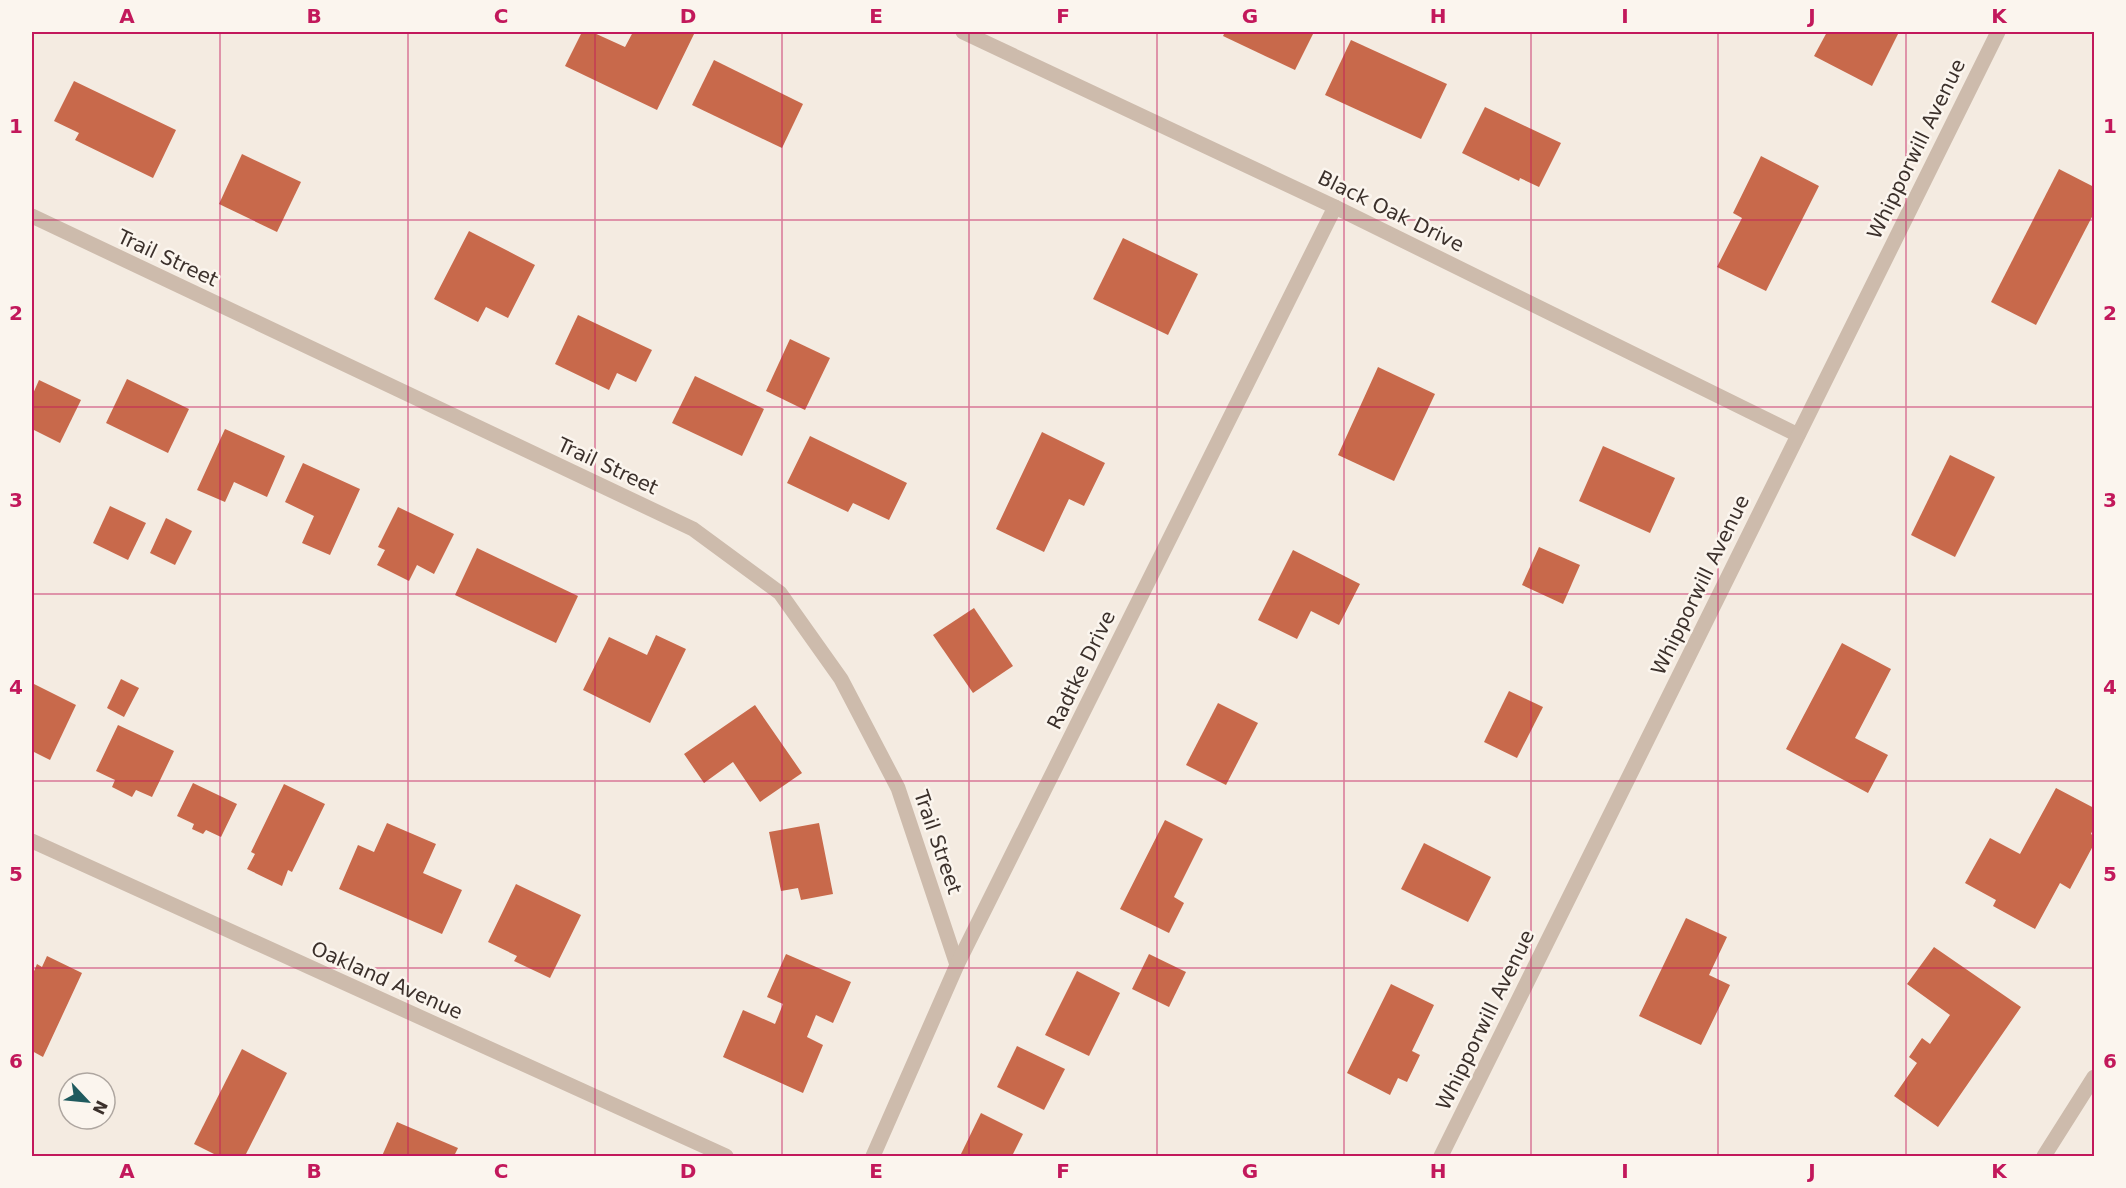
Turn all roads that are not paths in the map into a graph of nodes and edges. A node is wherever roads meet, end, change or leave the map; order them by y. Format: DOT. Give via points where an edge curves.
graph roads {
  1 [pos="963,32"];
  2 [pos="1998,32"];
  3 [pos="1335,207"];
  4 [pos="32,216"];
  5 [pos="1798,435"];
  6 [pos="32,841"];
  7 [pos="957,965"];
  8 [pos="2094,1077"];
  9 [pos="726,1156"];
  10 [pos="873,1156"];
  11 [pos="1441,1156"];
  12 [pos="2044,1156"];
  1 -- 3 [label="street, Black Oak Drive"];
  2 -- 5 [label="street, Whipporwill Avenue"];
  3 -- 5 [label="street, Black Oak Drive"];
  3 -- 7 [label="street, Radtke Drive"];
  4 -- 7 [label="street, Trail Street" via="693,530 780,592 841,679 898,788"];
  5 -- 11 [label="street, Whipporwill Avenue"];
  6 -- 9 [label="street, Oakland Avenue"];
  7 -- 10 [label="street, Radtke Drive"];
  8 -- 12 [label="street"];
}
